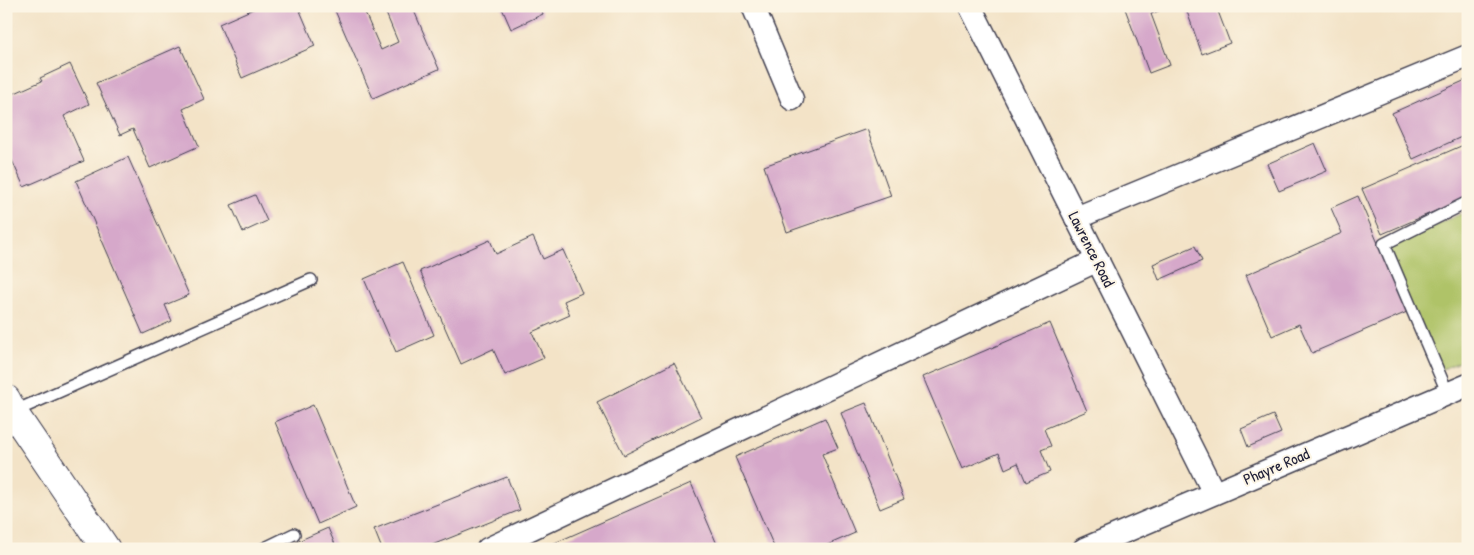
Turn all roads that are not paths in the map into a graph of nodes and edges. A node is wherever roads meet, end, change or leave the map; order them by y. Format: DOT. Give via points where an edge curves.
graph roads {
  1 [pos="754,6"];
  2 [pos="970,6"];
  3 [pos="1468,56"];
  4 [pos="792,99"];
  5 [pos="1468,202"];
  6 [pos="1076,218"];
  7 [pos="1098,260"];
  8 [pos="311,280"];
  9 [pos="1458,389"];
  10 [pos="10,405"];
  11 [pos="1214,493"];
  12 [pos="294,534"];
  13 [pos="1125,541"];
  14 [pos="106,549"];
  15 [pos="263,549"];
  16 [pos="488,549"];
  17 [pos="1084,549"];
  1 -- 4 [label="street"];
  2 -- 6 [label="street, Lawrence Road"];
  3 -- 6 [label="street"];
  5 -- 9 [label="lane" via="1384,244"];
  6 -- 7 [label="street, Lawrence Road"];
  7 -- 11 [label="street, Lawrence Road"];
  7 -- 16 [label="street"];
  8 -- 10 [label="lane"];
  9 -- 11 [label="street, Phayre Road"];
  10 -- 14 [label="highway"];
  11 -- 13 [label="street, Phayre Road"];
  12 -- 15 [label="lane"];
  13 -- 17 [label="street, Phayre Road"];
}
